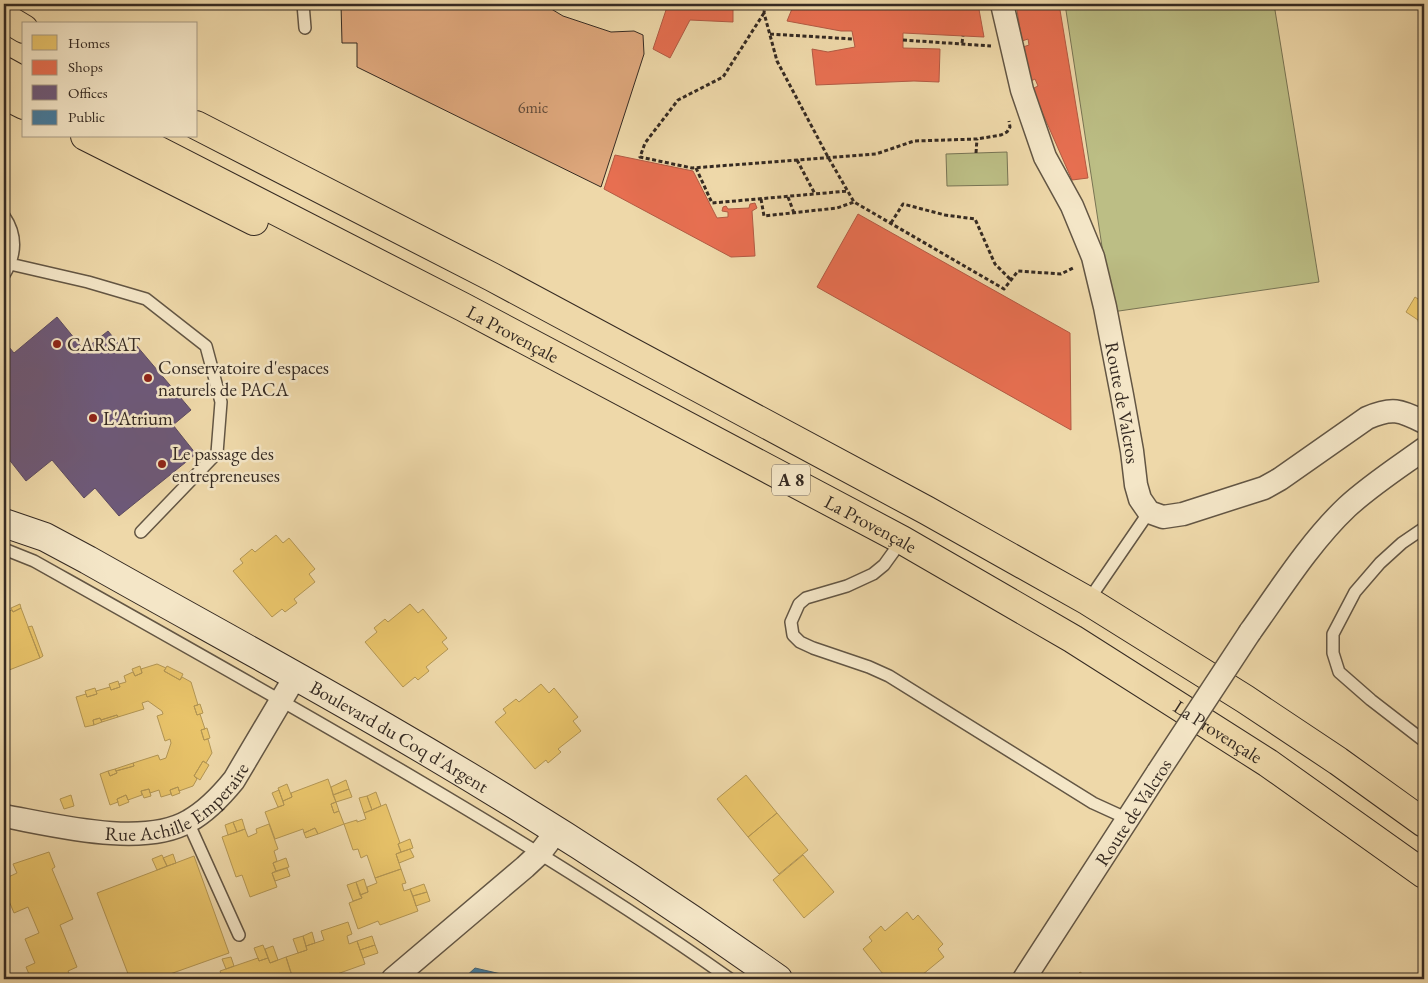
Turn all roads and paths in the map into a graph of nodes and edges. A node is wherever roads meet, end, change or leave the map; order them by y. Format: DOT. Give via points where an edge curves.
graph roads {
  1 [pos="303,4"];
  2 [pos="765,4"];
  3 [pos="1002,4"];
  4 [pos="764,13"];
  5 [pos="4,17"];
  6 [pos="22,28"];
  7 [pos="305,28"];
  8 [pos="770,34"];
  9 [pos="963,36"];
  10 [pos="854,39"];
  11 [pos="903,40"];
  12 [pos="962,43"];
  13 [pos="993,55"];
  14 [pos="4,71"];
  15 [pos="22,81"];
  16 [pos="4,95"];
  17 [pos="22,104"];
  18 [pos="1007,112"];
  19 [pos="198,127"];
  20 [pos="90,138"];
  21 [pos="134,138"];
  22 [pos="977,139"];
  23 [pos="976,153"];
  24 [pos="828,157"];
  25 [pos="797,160"];
  26 [pos="696,168"];
  27 [pos="848,191"];
  28 [pos="814,194"];
  29 [pos="788,197"];
  30 [pos="761,199"];
  31 [pos="854,202"];
  32 [pos="794,213"];
  33 [pos="4,216"];
  34 [pos="891,223"];
  35 [pos="1093,257"];
  36 [pos="10,264"];
  37 [pos="4,274"];
  38 [pos="1011,280"];
  39 [pos="1424,422"];
  40 [pos="1424,449"];
  41 [pos="825,498"];
  42 [pos="1149,512"];
  43 [pos="4,523"];
  44 [pos="1424,528"];
  45 [pos="140,532"];
  46 [pos="902,540"];
  47 [pos="4,549"];
  48 [pos="1088,601"];
  49 [pos="296,677"];
  50 [pos="282,700"];
  51 [pos="1424,740"];
  52 [pos="4,816"];
  53 [pos="1128,819"];
  54 [pos="188,822"];
  55 [pos="1424,823"];
  56 [pos="548,842"];
  57 [pos="1424,874"];
  58 [pos="239,935"];
  59 [pos="393,979"];
  60 [pos="730,979"];
  61 [pos="778,979"];
  62 [pos="1024,979"];
  1 -- 7 [label="lane"];
  2 -- 4 [label="path"];
  3 -- 35 [label="street, Route de Valcros" via="1022,90 1045,157 1072,206"];
  4 -- 8 [label="path"];
  4 -- 26 [label="path" via="723,77 678,100 645,143 640,157"];
  5 -- 6 [label="highway"];
  8 -- 10 [label="path"];
  8 -- 24 [label="path" via="777,61"];
  9 -- 12 [label="path"];
  11 -- 12 [label="path"];
  12 -- 13 [label="path" via="991,45"];
  14 -- 15 [label="highway"];
  16 -- 17 [label="highway"];
  18 -- 22 [label="path" via="1010,127 1006,132"];
  19 -- 48 [label="highway, La Provençale / A 8" via="492,277 926,510"];
  20 -- 41 [label="highway" via="356,272"];
  21 -- 41 [label="highway, La Provençale / A 8"];
  22 -- 23 [label="path"];
  22 -- 24 [label="path" via="914,141 876,154"];
  24 -- 25 [label="path"];
  24 -- 27 [label="path"];
  25 -- 26 [label="path"];
  25 -- 28 [label="path"];
  26 -- 30 [label="path" via="712,203"];
  27 -- 28 [label="path"];
  27 -- 31 [label="path"];
  28 -- 29 [label="path"];
  29 -- 30 [label="path"];
  29 -- 32 [label="path"];
  30 -- 32 [label="path" via="764,216"];
  31 -- 32 [label="path" via="837,208"];
  31 -- 34 [label="path"];
  33 -- 36 [label="lane" via="12,232 14,248"];
  34 -- 38 [label="path" via="1004,289"];
  34 -- 38 [label="path" via="903,204 975,219 995,264"];
  35 -- 38 [label="path" via="1061,274 1018,271"];
  35 -- 42 [label="street, Route de Valcros" via="1122,395 1136,485"];
  36 -- 37 [label="lane"];
  36 -- 45 [label="lane" via="146,299 206,346 221,402 217,453"];
  39 -- 42 [label="street" via="1407,413 1380,412 1264,488 1183,514 1163,517"];
  40 -- 53 [label="street, Route de Valcros, bridge" via="1348,507 1325,531 1250,632"];
  41 -- 46 [label="highway, La Provençale / A 8"];
  42 -- 48 [label="lane"];
  43 -- 49 [label="street, Boulevard du Coq d'Argent" via="45,537"];
  44 -- 51 [label="lane" via="1380,563 1355,592 1333,634 1333,653 1340,672"];
  46 -- 53 [label="lane" via="884,565 873,574 806,598 799,604 791,622 794,636 813,648 889,676 1093,803"];
  46 -- 57 [label="highway, La Provençale / A 8" via="1073,639 1268,763"];
  47 -- 50 [label="lane, Boulevard du Coq d'Argent" via="34,561"];
  48 -- 55 [label="highway, La Provençale / A 8" via="1245,699"];
  49 -- 50 [label="street, Rue Achille Emperaire"];
  49 -- 56 [label="street, Boulevard du Coq d'Argent" via="384,726"];
  50 -- 54 [label="street, Rue Achille Emperaire" via="234,780 222,795"];
  50 -- 56 [label="lane, Boulevard du Coq d'Argent"];
  52 -- 54 [label="street, Rue Achille Emperaire" via="62,827 131,834 164,831"];
  53 -- 62 [label="street, Route de Valcros"];
  54 -- 58 [label="lane"];
  56 -- 59 [label="street"];
  56 -- 60 [label="lane, Boulevard du Coq d'Argent" via="620,903"];
  56 -- 61 [label="street, Boulevard du Coq d'Argent" via="708,930"];
}
